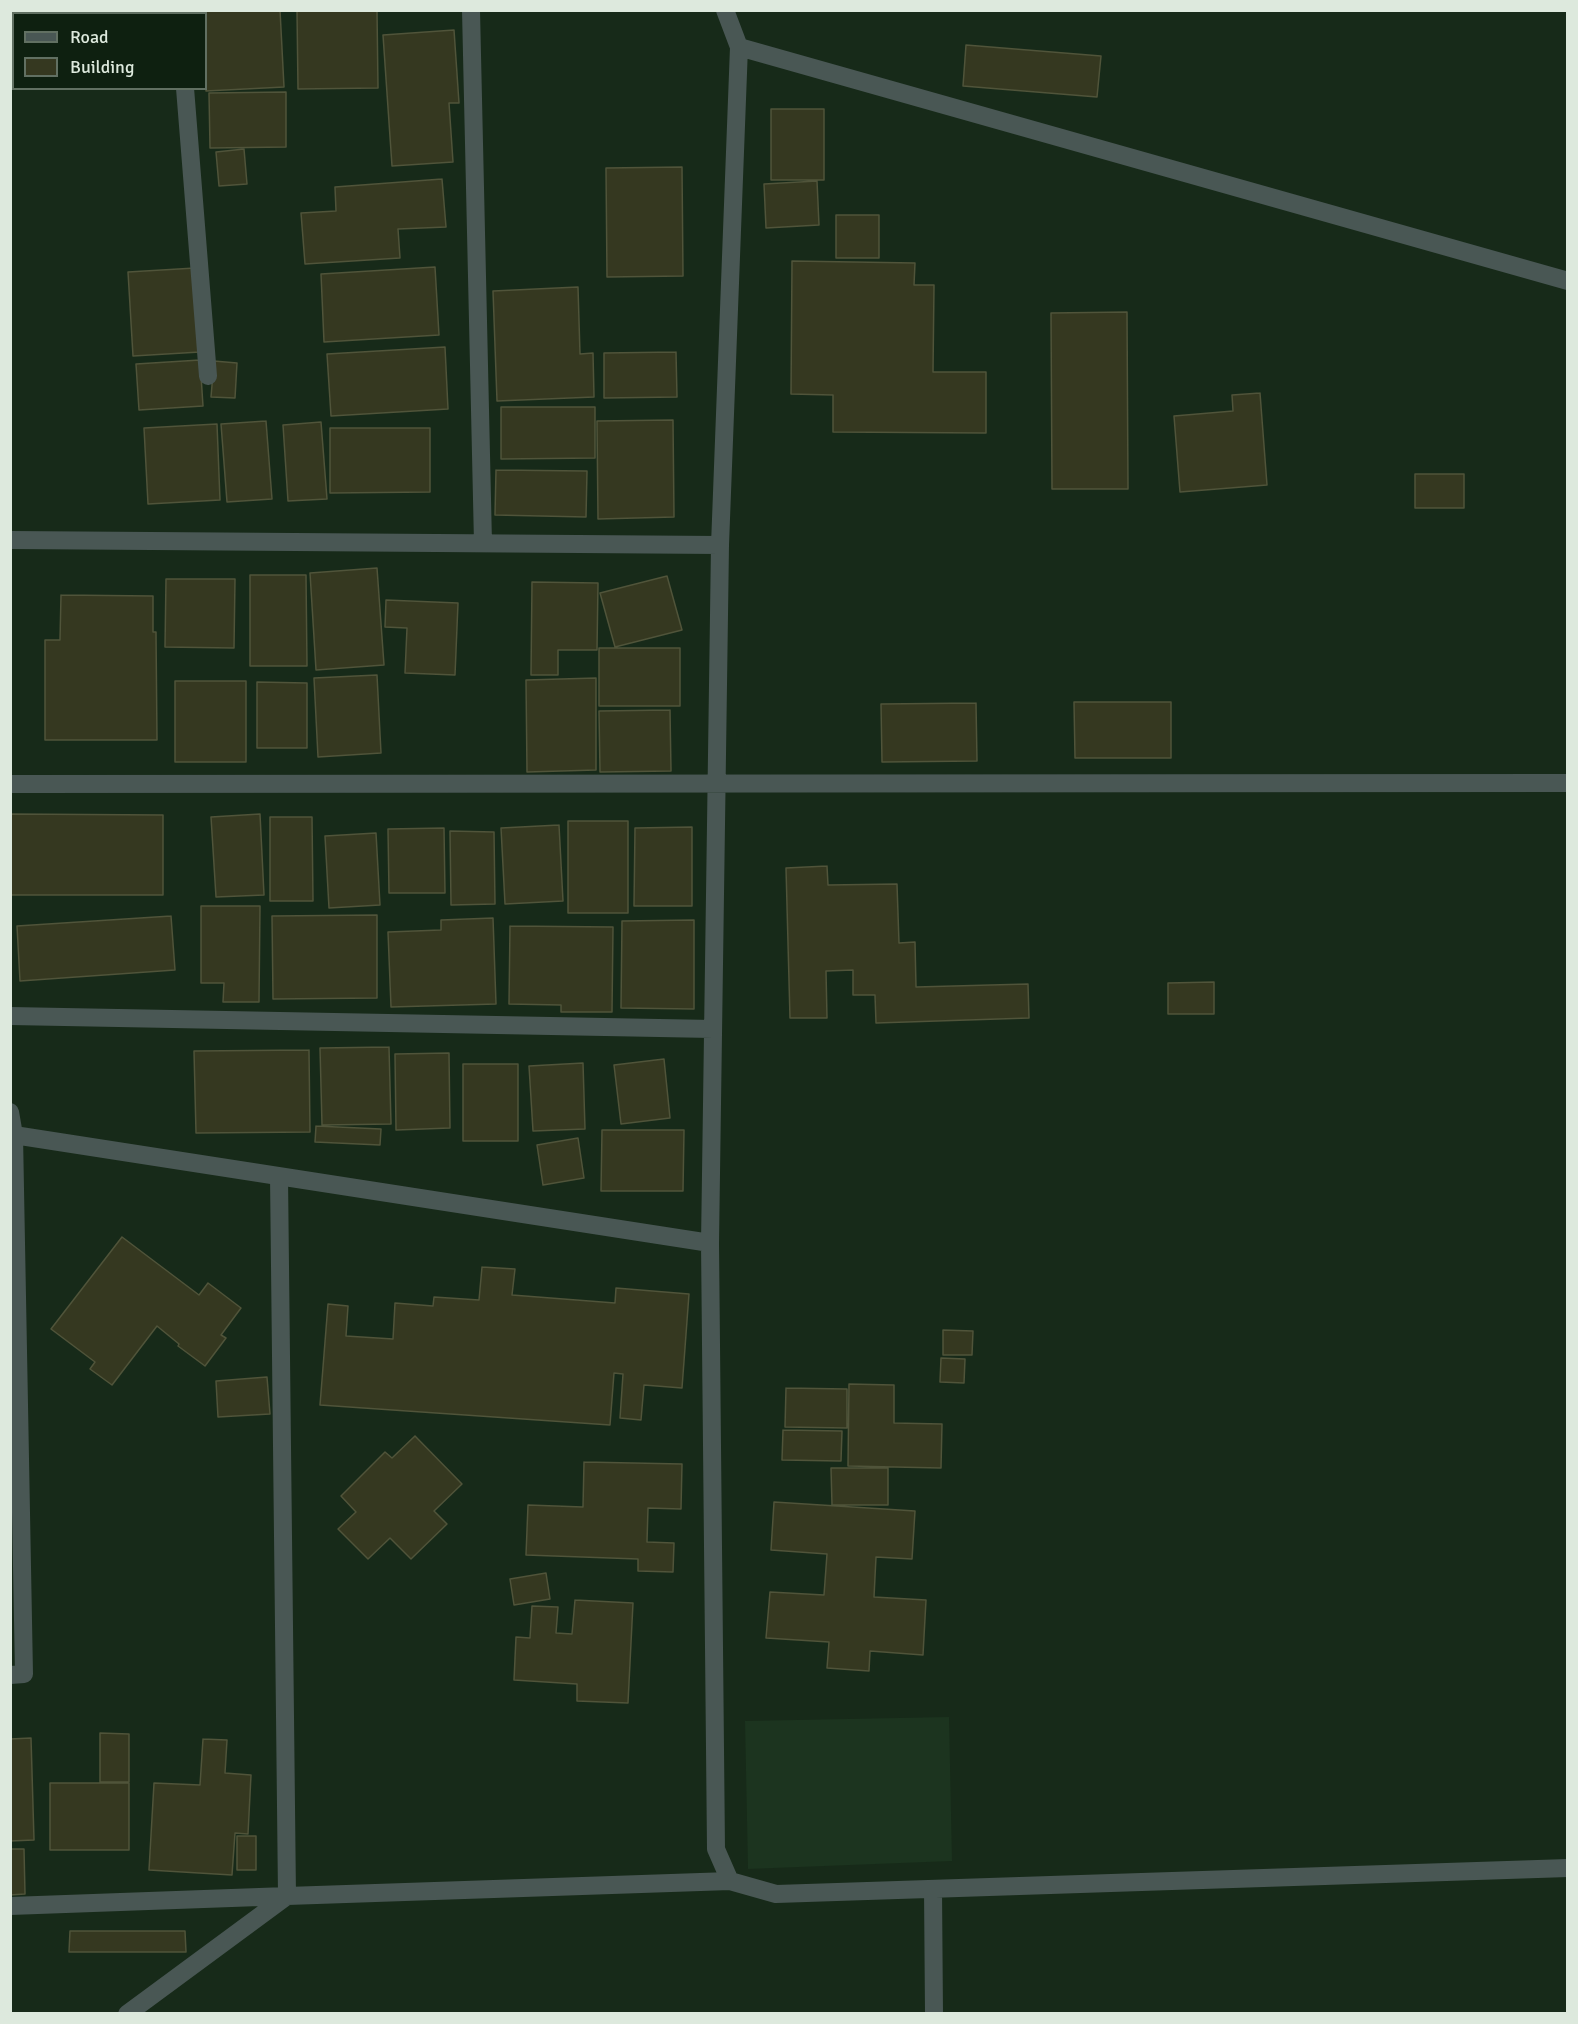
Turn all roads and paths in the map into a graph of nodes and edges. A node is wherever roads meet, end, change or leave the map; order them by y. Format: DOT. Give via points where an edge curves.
graph roads {
  1 [pos="471,10"];
  2 [pos="725,10"];
  3 [pos="738,47"];
  4 [pos="185,90"];
  5 [pos="1568,281"];
  6 [pos="208,376"];
  7 [pos="10,540"];
  8 [pos="483,543"];
  9 [pos="720,545"];
  10 [pos="717,783"];
  11 [pos="1568,783"];
  12 [pos="10,784"];
  13 [pos="10,1016"];
  14 [pos="713,1029"];
  15 [pos="10,1112"];
  16 [pos="14,1135"];
  17 [pos="279,1176"];
  18 [pos="710,1244"];
  19 [pos="10,1675"];
  20 [pos="1568,1868"];
  21 [pos="730,1881"];
  22 [pos="933,1889"];
  23 [pos="287,1896"];
  24 [pos="10,1906"];
  25 [pos="127,2013"];
  26 [pos="934,2013"];
  1 -- 8 [label="street"];
  2 -- 3 [label="street"];
  3 -- 5 [label="street"];
  3 -- 9 [label="street"];
  4 -- 6 [label="street"];
  7 -- 8 [label="street"];
  8 -- 9 [label="street"];
  9 -- 10 [label="street"];
  10 -- 11 [label="street"];
  10 -- 12 [label="street"];
  10 -- 14 [label="street"];
  13 -- 14 [label="street"];
  14 -- 18 [label="street"];
  15 -- 16 [label="street"];
  16 -- 17 [label="street"];
  16 -- 19 [label="street" via="24,1674"];
  17 -- 18 [label="street"];
  17 -- 23 [label="street"];
  18 -- 21 [label="street" via="716,1849"];
  20 -- 22 [label="street"];
  21 -- 22 [label="street" via="776,1894"];
  21 -- 23 [label="street"];
  22 -- 26 [label="street"];
  23 -- 24 [label="street"];
  23 -- 25 [label="street"];
}
